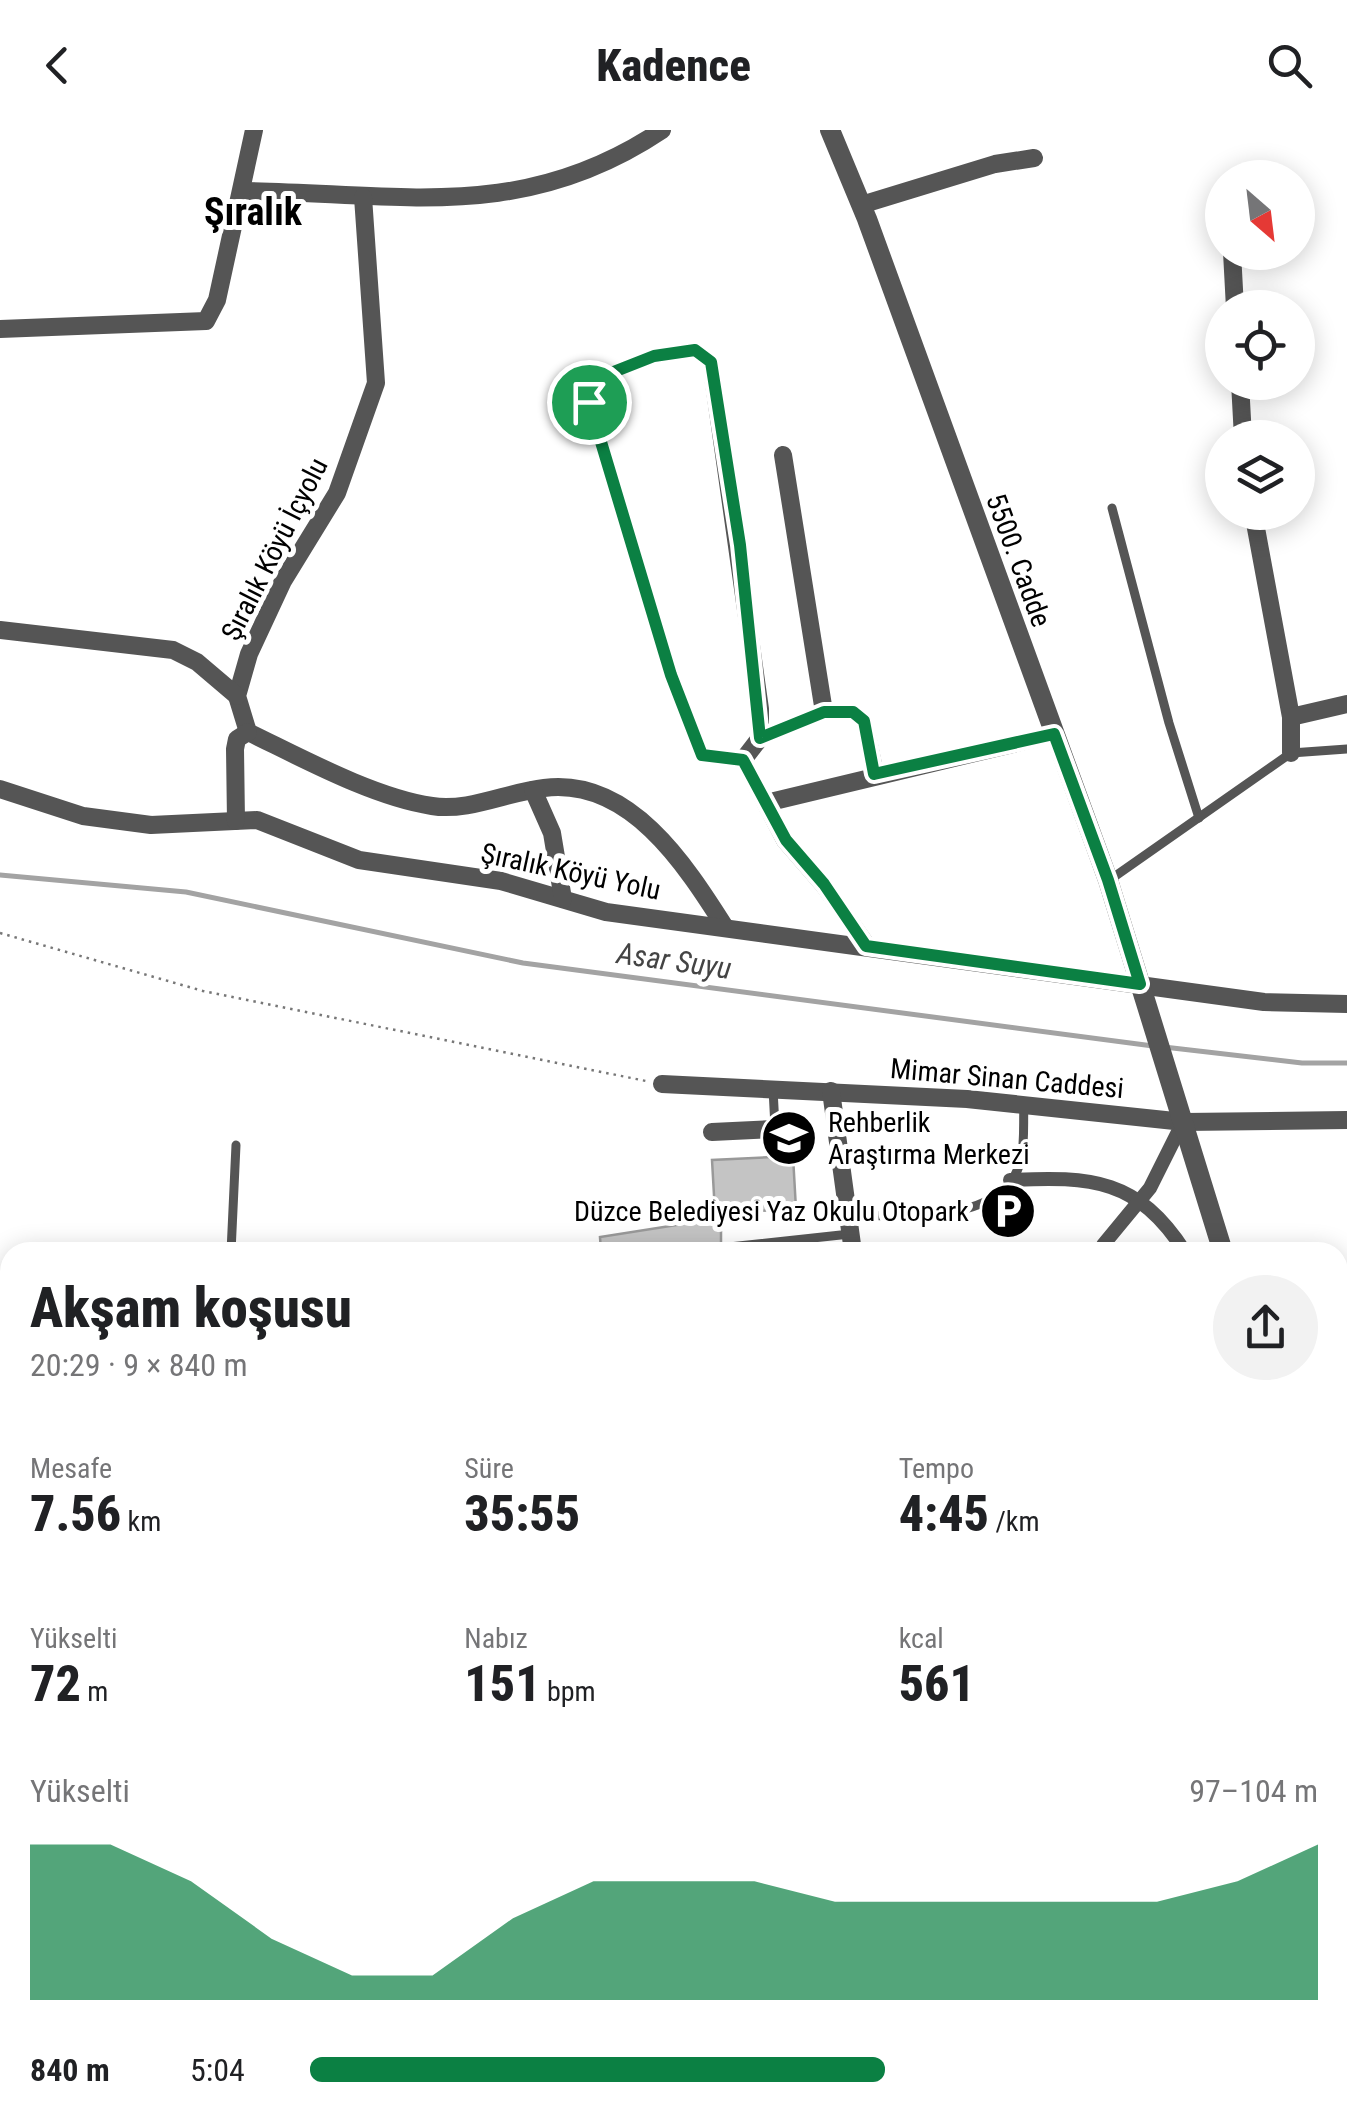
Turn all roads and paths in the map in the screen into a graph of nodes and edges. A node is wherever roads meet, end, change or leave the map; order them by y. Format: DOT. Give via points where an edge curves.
graph roads {
  1 [pos="254,130"];
  2 [pos="662,130"];
  3 [pos="830,130"];
  4 [pos="1034,158"];
  5 [pos="243,192"];
  6 [pos="363,196"];
  7 [pos="861,206"];
  8 [pos="0,328"];
  9 [pos="783,455"];
  10 [pos="1112,508"];
  11 [pos="1256,530"];
  12 [pos="0,630"];
  13 [pos="237,696"];
  14 [pos="1347,704"];
  15 [pos="824,712"];
  16 [pos="1292,718"];
  17 [pos="248,732"];
  18 [pos="1054,734"];
  19 [pos="760,738"];
  20 [pos="1347,749"];
  21 [pos="1291,753"];
  22 [pos="743,760"];
  23 [pos="874,774"];
  24 [pos="0,789"];
  25 [pos="533,790"];
  26 [pos="766,803"];
  27 [pos="1199,818"];
  28 [pos="236,820"];
  29 [pos="1108,880"];
  30 [pos="563,899"];
  31 [pos="726,927"];
  32 [pos="0,933"];
  33 [pos="866,946"];
  34 [pos="1140,984"];
  35 [pos="1347,1004"];
  36 [pos="662,1084"];
  37 [pos="773,1089"];
  38 [pos="831,1091"];
  39 [pos="1024,1104"];
  40 [pos="1180,1112"];
  41 [pos="1347,1120"];
  42 [pos="712,1132"];
  43 [pos="775,1137"];
  44 [pos="236,1144"];
  45 [pos="1010,1180"];
  46 [pos="1140,1201"];
  47 [pos="851,1234"];
  48 [pos="231,1242"];
  49 [pos="770,1242"];
  50 [pos="1106,1242"];
  51 [pos="1179,1242"];
  52 [pos="1220,1242"];
  1 -- 5 [label="street"];
  2 -- 6 [label="street" via="584,174 522,191 454,200"];
  3 -- 7 [label="street, 5500. Cadde"];
  4 -- 7 [label="street"];
  5 -- 6 [label="street"];
  5 -- 8 [label="street" via="206,321"];
  6 -- 13 [label="street, Şıralık Köyü İçyolu" via="376,382 337,492 282,581"];
  7 -- 18 [label="street, 5500. Cadde"];
  9 -- 15 [label="street"];
  10 -- 27 [label="lane"];
  11 -- 16 [label="street"];
  12 -- 13 [label="street" via="173,650"];
  13 -- 17 [label="street"];
  14 -- 16 [label="street"];
  15 -- 19 [label="street"];
  15 -- 23 [label="street" via="853,712 864,721"];
  16 -- 21 [label="street"];
  17 -- 25 [label="street" via="434,807"];
  17 -- 28 [label="street" via="235,750"];
  18 -- 23 [label="street"];
  18 -- 29 [label="street, 5500. Cadde"];
  19 -- 22 [label="street"];
  19 -- 22 [label="street" via="740,545 711,362 695,350 610,370 588,382 589,402 671,675 702,755"];
  20 -- 21 [label="lane"];
  21 -- 27 [label="lane"];
  22 -- 26 [label="street"];
  23 -- 26 [label="street"];
  24 -- 28 [label="street, Şıralık Köyü Yolu" via="83,816 151,825"];
  25 -- 30 [label="street" via="552,833"];
  25 -- 31 [label="street" via="588,788 617,800 688,870"];
  26 -- 33 [label="street"];
  27 -- 29 [label="lane"];
  28 -- 30 [label="street, Şıralık Köyü Yolu" via="257,820 359,860 501,880"];
  29 -- 34 [label="street, 5500. Cadde"];
  30 -- 31 [label="street, Şıralık Köyü Yolu" via="606,912"];
  31 -- 33 [label="street, Şıralık Köyü Yolu"];
  32 -- 36 [label="path" via="202,991"];
  33 -- 34 [label="street, Şıralık Köyü Yolu"];
  34 -- 35 [label="street, Şıralık Köyü Yolu" via="1264,1002"];
  34 -- 40 [label="street, 5500. Cadde"];
  36 -- 37 [label="street, Mimar Sinan Caddesi"];
  37 -- 38 [label="street, Mimar Sinan Caddesi"];
  37 -- 43 [label="lane"];
  38 -- 39 [label="street, Mimar Sinan Caddesi"];
  38 -- 47 [label="street"];
  39 -- 40 [label="street, Mimar Sinan Caddesi"];
  39 -- 45 [label="lane" via="1021,1161"];
  40 -- 41 [label="street, Mimar Sinan Caddesi"];
  40 -- 46 [label="street"];
  40 -- 52 [label="street"];
  42 -- 43 [label="street"];
  44 -- 48 [label="lane"];
  45 -- 46 [label="street" via="1088,1178"];
  45 -- 47 [label="lane" via="1004,1192 955,1212"];
  46 -- 50 [label="street"];
  46 -- 51 [label="street"];
  47 -- 49 [label="lane"];
}
